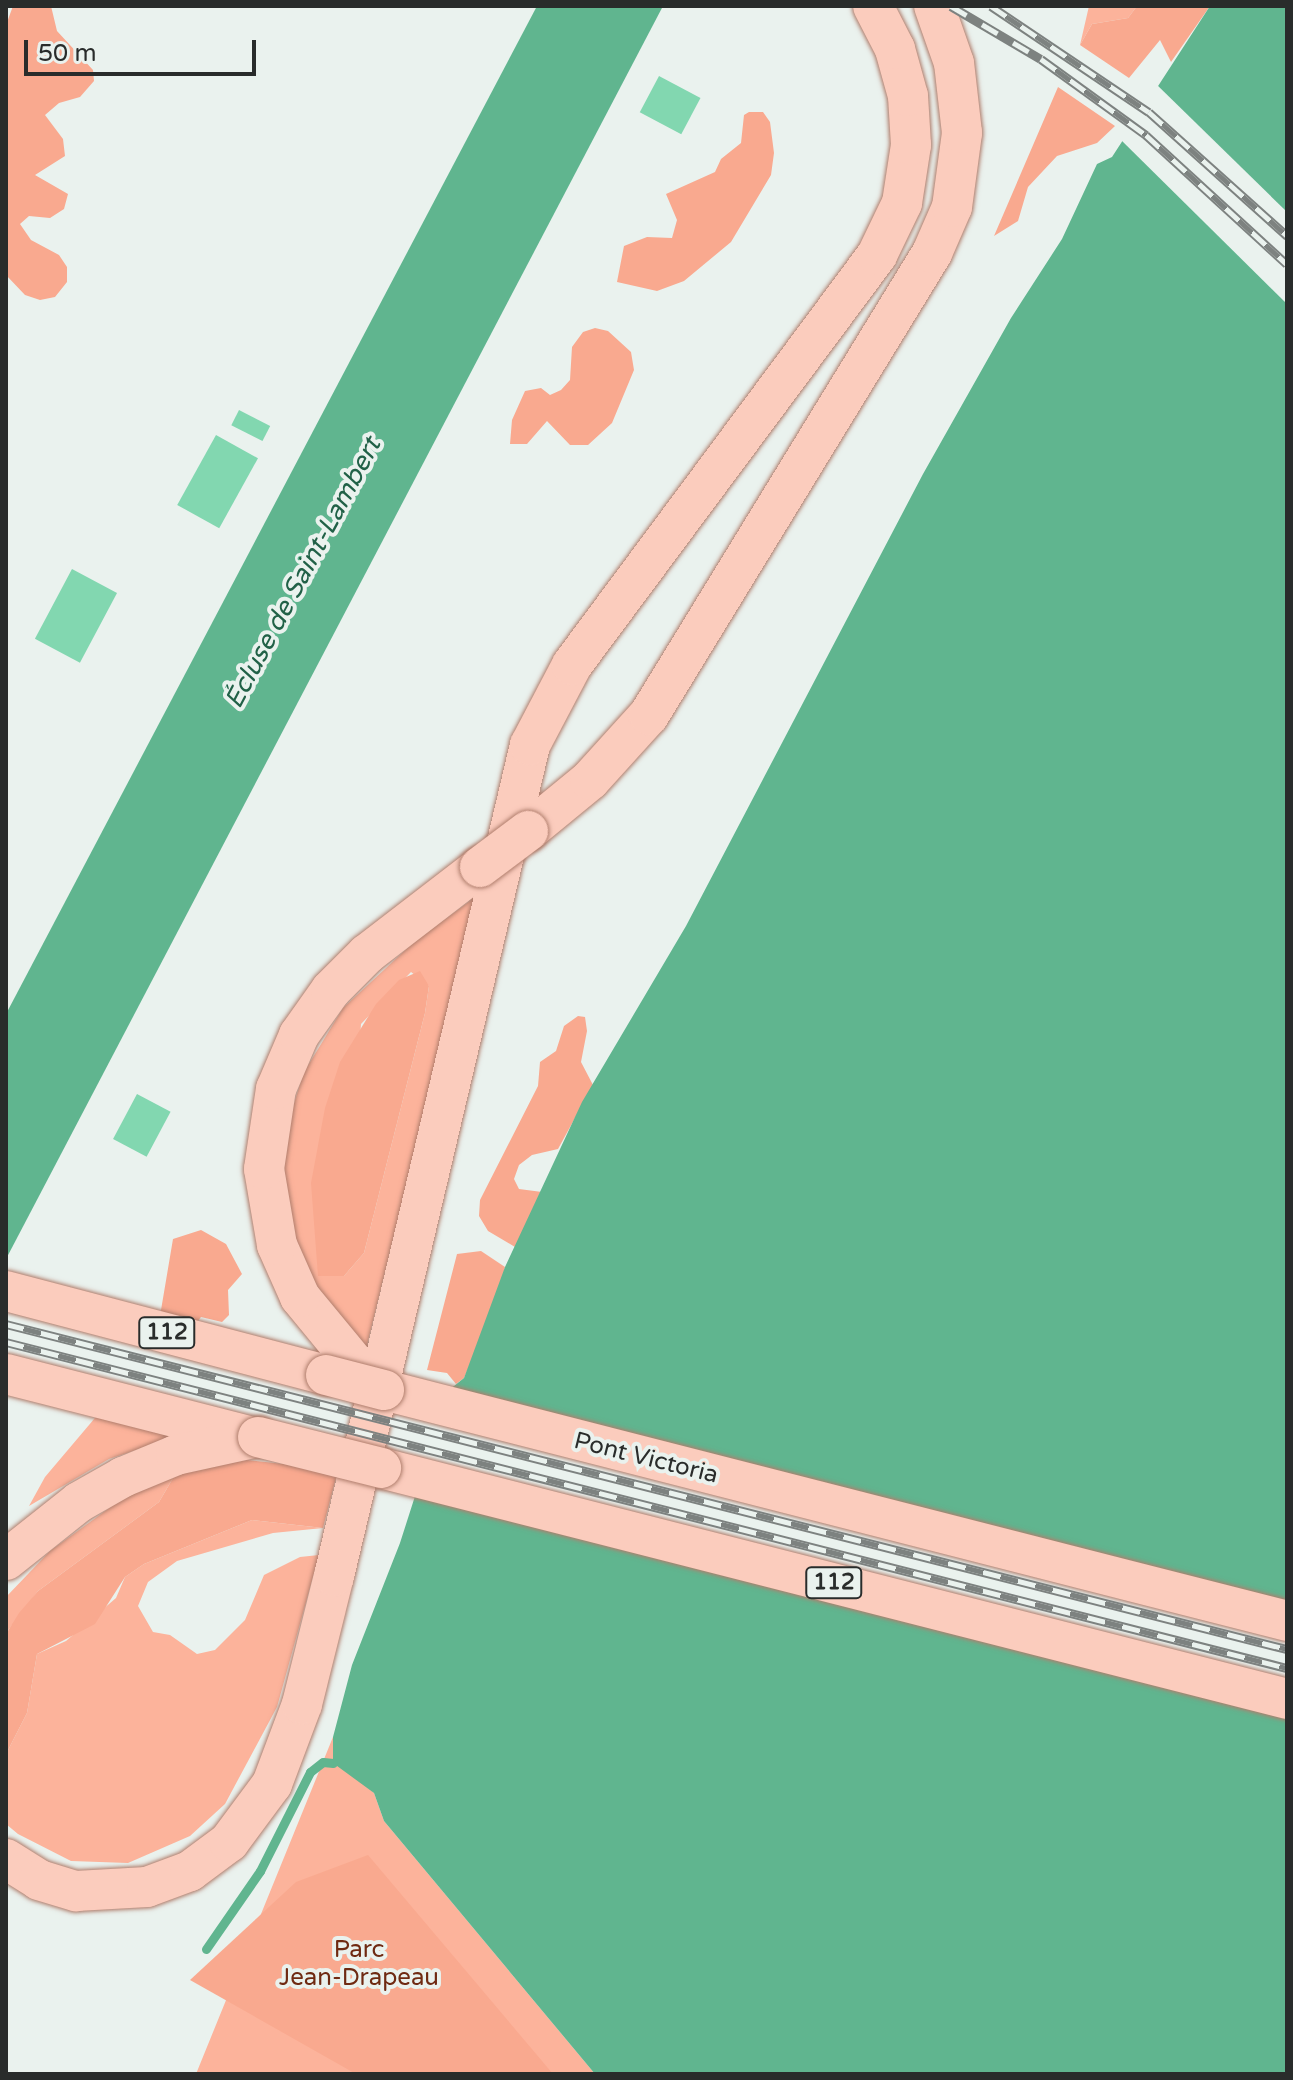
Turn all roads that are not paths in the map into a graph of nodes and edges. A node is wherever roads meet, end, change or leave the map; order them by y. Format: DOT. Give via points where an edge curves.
graph roads {
  1 [pos="873,6"];
  2 [pos="934,6"];
  3 [pos="6,1291"];
  4 [pos="6,1374"];
  5 [pos="370,1378"];
  6 [pos="258,1437"];
  7 [pos="6,1560"];
  8 [pos="1287,1621"];
  9 [pos="1287,1699"];
  10 [pos="6,1859"];
  1 -- 10 [label="main road" via="898,57 908,96 911,145 902,203 877,255 572,665 530,745 323,1619 292,1736 272,1784 229,1842 190,1871 147,1887 76,1891 39,1880"];
  2 -- 5 [label="main road, bridge" via="954,63 962,133 952,207 932,253 658,703 590,780 367,954 331,990 299,1035 276,1089 264,1169 277,1245 300,1297"];
  3 -- 5 [label="main road, Pont Victoria / 112, bridge"];
  4 -- 6 [label="main road, 112"];
  5 -- 8 [label="main road, Pont Victoria / 112"];
  6 -- 7 [label="main road" via="191,1451 100,1489"];
  6 -- 9 [label="main road, 112, bridge"];
}
